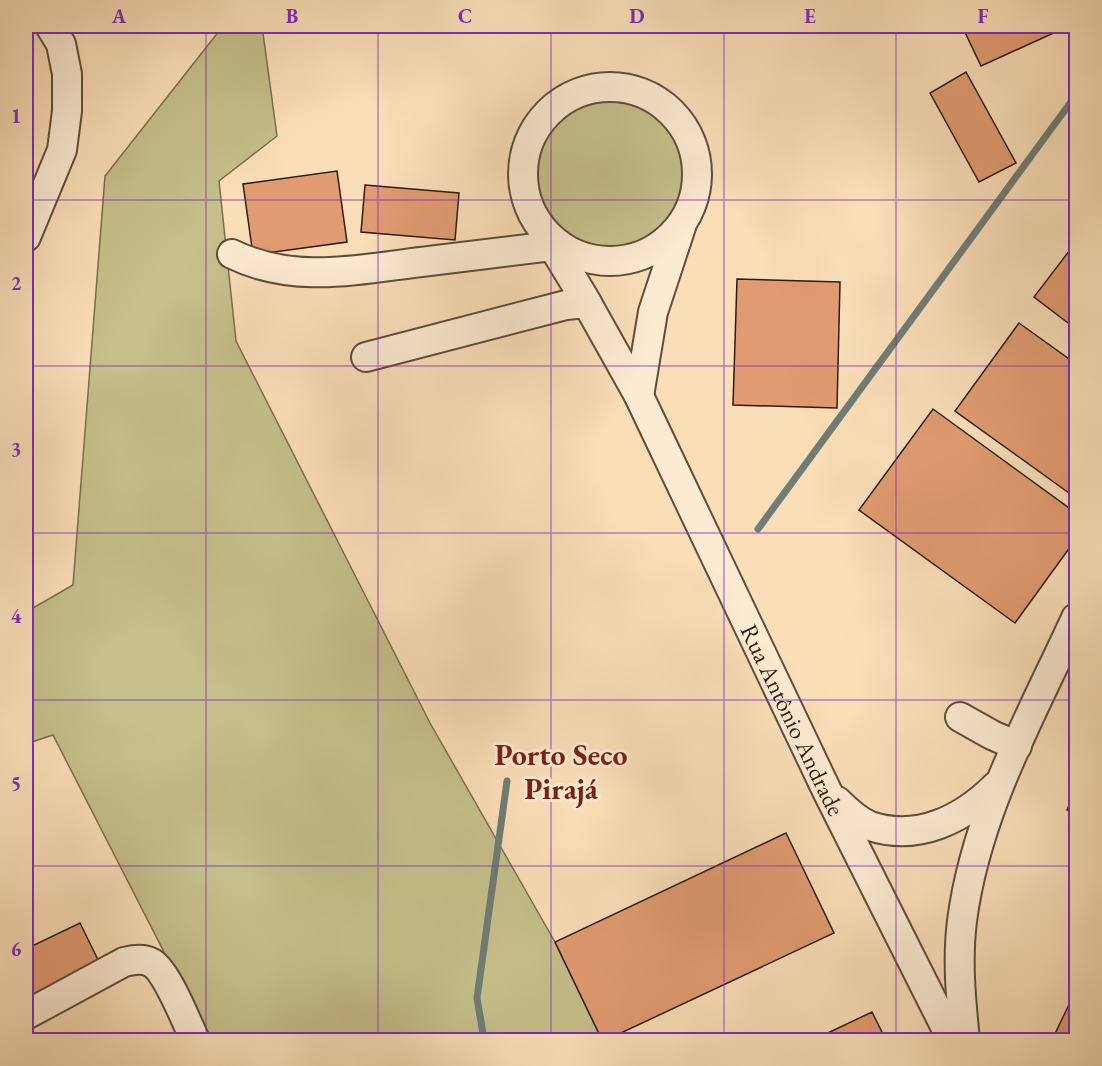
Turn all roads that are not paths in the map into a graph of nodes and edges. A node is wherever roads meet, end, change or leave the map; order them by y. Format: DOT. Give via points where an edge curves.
graph roads {
  1 [pos="50,26"];
  2 [pos="682,222"];
  3 [pos="26,237"];
  4 [pos="548,239"];
  5 [pos="232,254"];
  6 [pos="587,303"];
  7 [pos="366,357"];
  8 [pos="639,396"];
  9 [pos="1077,618"];
  10 [pos="960,717"];
  11 [pos="1017,746"];
  12 [pos="1000,783"];
  13 [pos="827,791"];
  14 [pos="26,1015"];
  15 [pos="195,1041"];
  16 [pos="952,1041"];
  17 [pos="965,1041"];
  1 -- 3 [label="street" via="61,44 67,74 67,111 62,150"];
  2 -- 4 [label="street" via="662,244 616,261 591,259"];
  2 -- 4 [label="street" via="694,195 697,165 689,137 672,112 648,95 618,87 589,89 561,101 540,122 526,148 522,178 529,207"];
  2 -- 8 [label="street" via="653,312"];
  4 -- 5 [label="street" via="352,271 317,273 280,271"];
  4 -- 6 [label="street, Rua Antônio Andrade"];
  6 -- 7 [label="street" via="566,305"];
  6 -- 8 [label="street, Rua Antônio Andrade"];
  8 -- 13 [label="street, Rua Antônio Andrade"];
  9 -- 11 [label="street"];
  10 -- 11 [label="street"];
  11 -- 12 [label="street"];
  12 -- 13 [label="street" via="962,815 915,830 869,825 848,812"];
  12 -- 17 [label="street" via="969,876 962,923 960,966"];
  13 -- 16 [label="street, Rua Antônio Andrade"];
  14 -- 15 [label="street" via="124,962 140,959 153,964 164,976"];
}
